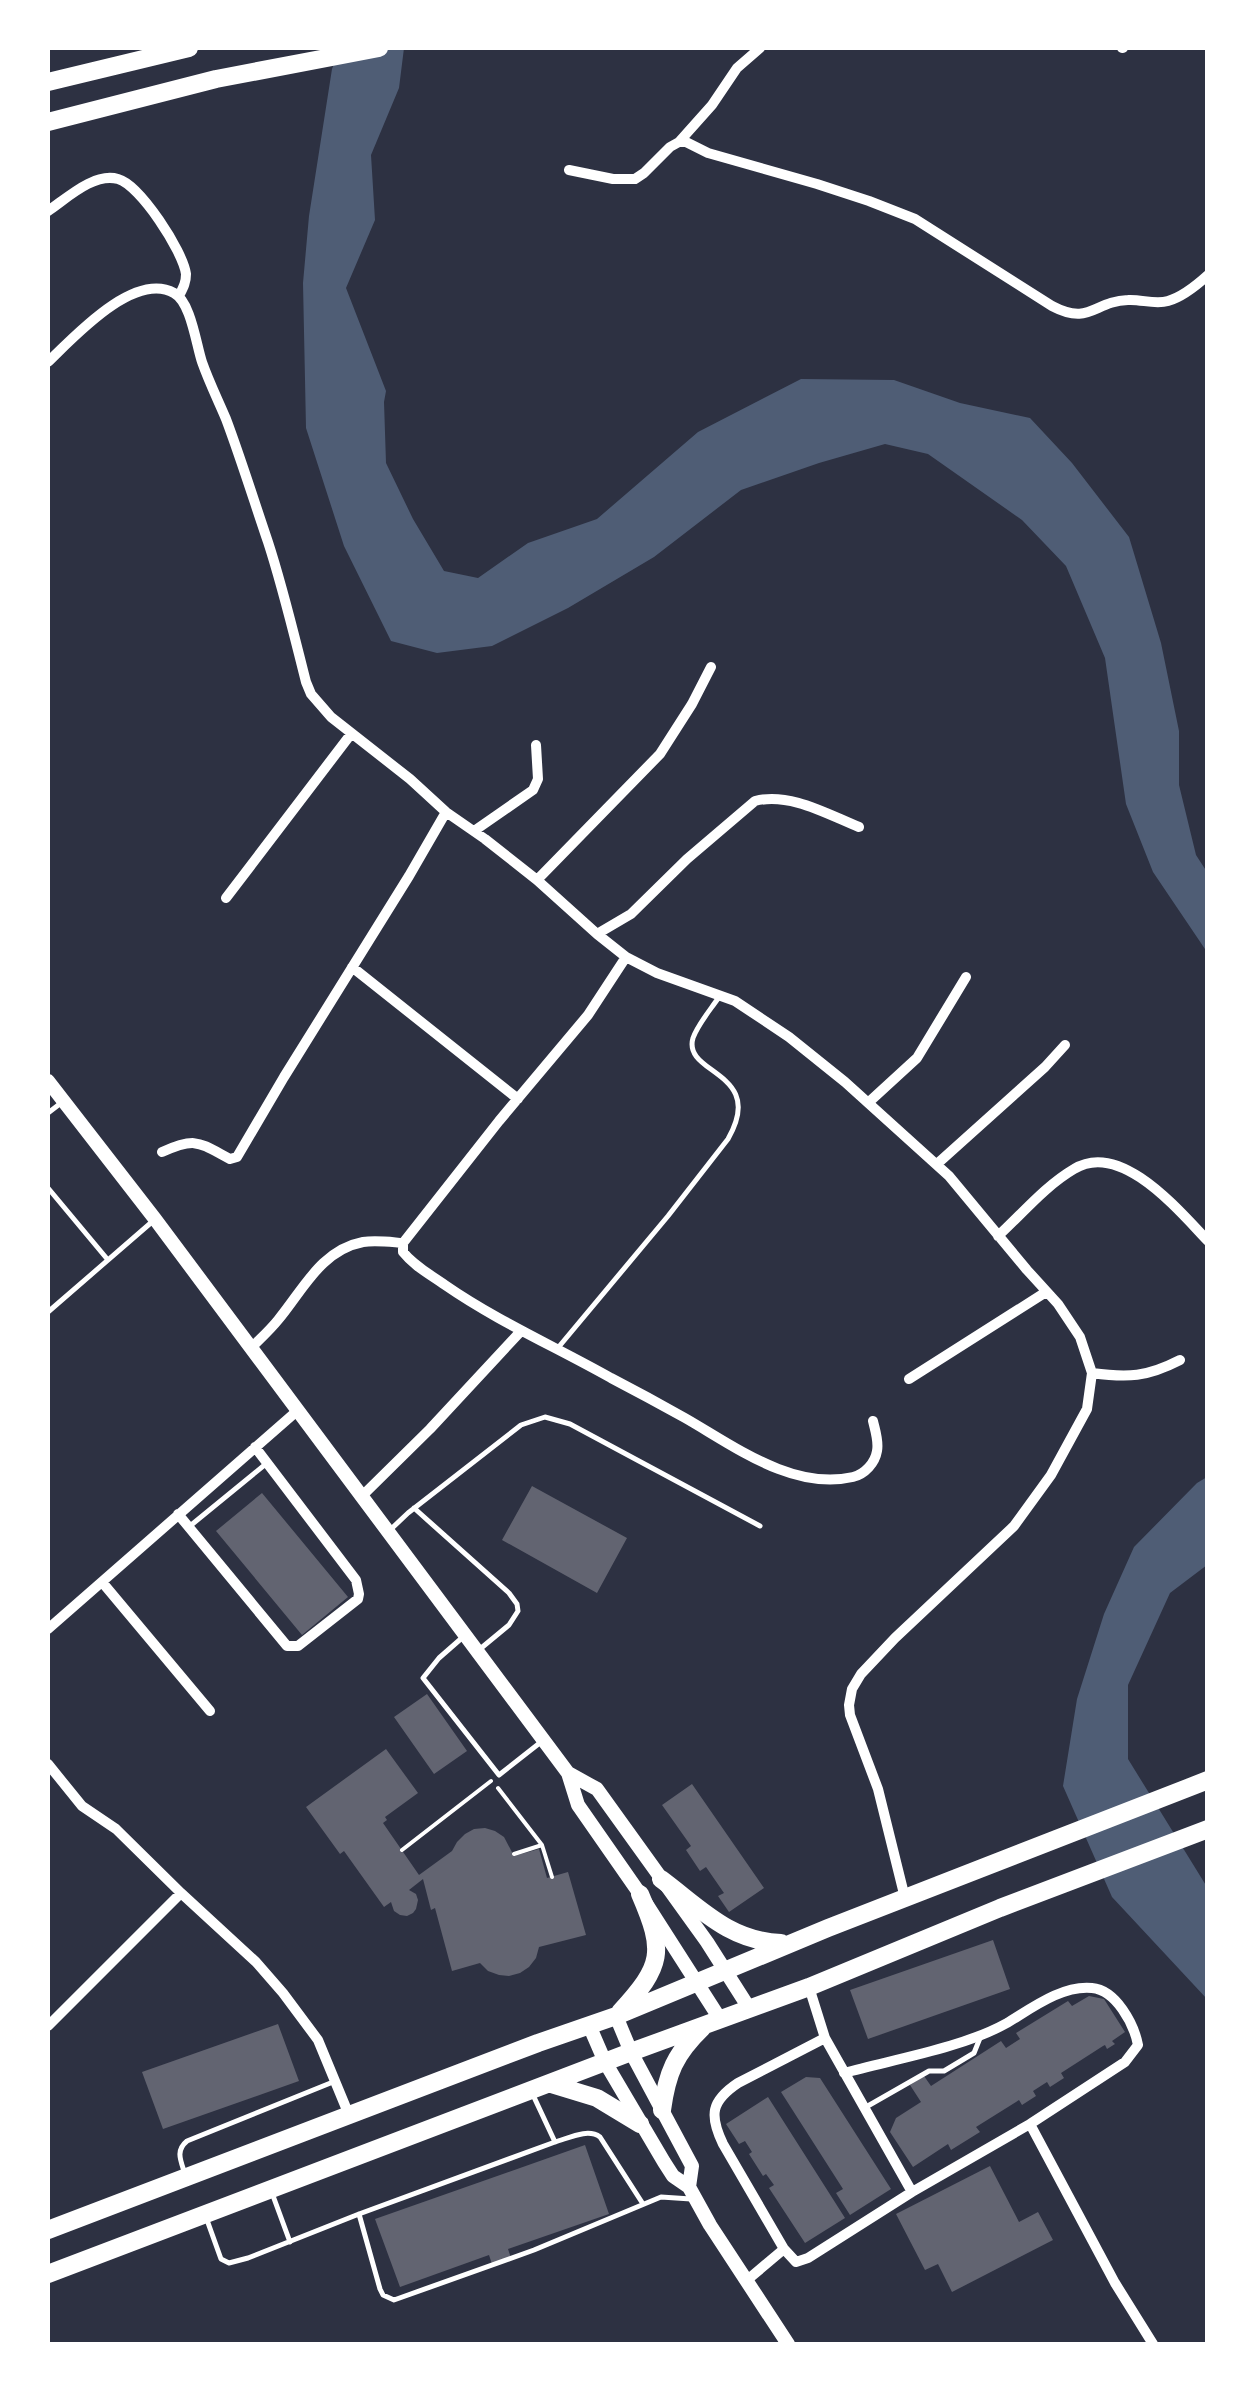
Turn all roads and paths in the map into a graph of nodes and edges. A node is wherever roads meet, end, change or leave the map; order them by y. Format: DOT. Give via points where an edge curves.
graph roads {
  1 [pos="189,48"];
  2 [pos="379,48"];
  3 [pos="760,48"];
  4 [pos="48,82"];
  5 [pos="48,122"];
  6 [pos="679,142"];
  7 [pos="569,170"];
  8 [pos="48,212"];
  9 [pos="1208,275"];
  10 [pos="179,296"];
  11 [pos="48,362"];
  12 [pos="712,668"];
  13 [pos="351,734"];
  14 [pos="536,745"];
  15 [pos="446,812"];
  16 [pos="859,827"];
  17 [pos="474,831"];
  18 [pos="537,880"];
  19 [pos="226,898"];
  20 [pos="597,934"];
  21 [pos="626,956"];
  22 [pos="352,967"];
  23 [pos="966,977"];
  24 [pos="720,994"];
  25 [pos="1065,1044"];
  26 [pos="48,1081"];
  27 [pos="518,1099"];
  28 [pos="63,1101"];
  29 [pos="869,1102"];
  30 [pos="48,1113"];
  31 [pos="162,1152"];
  32 [pos="937,1164"];
  33 [pos="48,1188"];
  34 [pos="155,1218"];
  35 [pos="998,1236"];
  36 [pos="1208,1242"];
  37 [pos="403,1243"];
  38 [pos="108,1260"];
  39 [pos="1046,1292"];
  40 [pos="48,1312"];
  41 [pos="522,1331"];
  42 [pos="250,1348"];
  43 [pos="557,1349"];
  44 [pos="1180,1360"];
  45 [pos="1092,1372"];
  46 [pos="909,1378"];
  47 [pos="297,1410"];
  48 [pos="873,1421"];
  49 [pos="255,1447"];
  50 [pos="268,1463"];
  51 [pos="362,1496"];
  52 [pos="414,1508"];
  53 [pos="178,1514"];
  54 [pos="760,1526"];
  55 [pos="188,1528"];
  56 [pos="388,1532"];
  57 [pos="102,1582"];
  58 [pos="48,1629"];
  59 [pos="466,1635"];
  60 [pos="478,1650"];
  61 [pos="210,1712"];
  62 [pos="544,1740"];
  63 [pos="48,1764"];
  64 [pos="568,1773"];
  65 [pos="499,1774"];
  66 [pos="492,1780"];
  67 [pos="1208,1780"];
  68 [pos="1208,1829"];
  69 [pos="542,1845"];
  70 [pos="402,1850"];
  71 [pos="514,1854"];
  72 [pos="552,1877"];
  73 [pos="661,1878"];
  74 [pos="181,1894"];
  75 [pos="640,1894"];
  76 [pos="905,1898"];
  77 [pos="792,1943"];
  78 [pos="725,1970"];
  79 [pos="697,1982"];
  80 [pos="809,1987"];
  81 [pos="749,2008"];
  82 [pos="616,2016"];
  83 [pos="713,2021"];
  84 [pos="589,2025"];
  85 [pos="48,2026"];
  86 [pos="981,2035"];
  87 [pos="825,2038"];
  88 [pos="631,2052"];
  89 [pos="605,2062"];
  90 [pos="844,2072"];
  91 [pos="335,2081"];
  92 [pos="551,2084"];
  93 [pos="532,2091"];
  94 [pos="863,2108"];
  95 [pos="662,2110"];
  96 [pos="349,2115"];
  97 [pos="640,2124"];
  98 [pos="1030,2124"];
  99 [pos="555,2142"];
  100 [pos="186,2176"];
  101 [pos="271,2189"];
  102 [pos="912,2192"];
  103 [pos="691,2193"];
  104 [pos="643,2204"];
  105 [pos="204,2214"];
  106 [pos="359,2214"];
  107 [pos="48,2230"];
  108 [pos="290,2242"];
  109 [pos="784,2249"];
  110 [pos="48,2274"];
  111 [pos="746,2281"];
  112 [pos="788,2344"];
  113 [pos="1154,2344"];
  1 -- 4 [label="highway"];
  2 -- 5 [label="highway" via="216,79"];
  3 -- 6 [label="street"];
  6 -- 7 [label="street" via="635,179"];
  6 -- 9 [label="street" via="914,219 1064,312 1084,314 1126,300 1166,302"];
  8 -- 10 [label="street" via="92,182 127,183 180,254 186,271"];
  10 -- 11 [label="street" via="157,288 136,292"];
  10 -- 13 [label="street" via="269,545 310,694"];
  12 -- 18 [label="street" via="660,754"];
  13 -- 15 [label="street"];
  13 -- 19 [label="street"];
  14 -- 17 [label="street" via="533,790"];
  15 -- 17 [label="street"];
  15 -- 22 [label="street"];
  16 -- 20 [label="street" via="794,802 754,801 631,914"];
  17 -- 18 [label="street"];
  18 -- 20 [label="street"];
  20 -- 21 [label="street"];
  21 -- 24 [label="street"];
  21 -- 27 [label="street" via="588,1015"];
  22 -- 27 [label="street"];
  22 -- 31 [label="street" via="237,1157 186,1142"];
  23 -- 29 [label="street" via="918,1058"];
  24 -- 29 [label="street" via="767,1020"];
  24 -- 43 [label="lane" via="693,1038 693,1052 735,1090 736,1126"];
  25 -- 32 [label="street"];
  26 -- 28 [label="main road"];
  27 -- 37 [label="street"];
  28 -- 30 [label="lane"];
  28 -- 34 [label="main road"];
  29 -- 32 [label="street"];
  32 -- 35 [label="street"];
  33 -- 38 [label="lane"];
  34 -- 38 [label="lane"];
  34 -- 42 [label="main road"];
  35 -- 36 [label="street" via="1076,1167 1101,1162 1158,1190"];
  35 -- 39 [label="street"];
  37 -- 41 [label="street" via="403,1252 427,1273"];
  37 -- 42 [label="street" via="368,1241 330,1256"];
  38 -- 40 [label="lane"];
  39 -- 45 [label="street" via="1080,1337"];
  39 -- 46 [label="street"];
  41 -- 43 [label="street"];
  41 -- 51 [label="street"];
  42 -- 47 [label="main road"];
  43 -- 48 [label="street" via="750,1456 796,1474 836,1480 866,1471 878,1446"];
  44 -- 45 [label="street" via="1130,1376"];
  45 -- 76 [label="street" via="1088,1409 1028,1508 852,1689 850,1715 878,1789"];
  47 -- 49 [label="street"];
  47 -- 51 [label="main road"];
  49 -- 50 [label="street"];
  49 -- 53 [label="street"];
  50 -- 55 [label="lane"];
  50 -- 55 [label="street" via="356,1580 358,1599 298,1646 286,1646"];
  51 -- 56 [label="main road"];
  52 -- 54 [label="lane" via="522,1425 545,1417 570,1424"];
  52 -- 56 [label="lane"];
  52 -- 60 [label="lane" via="517,1604 510,1625"];
  53 -- 55 [label="street"];
  53 -- 57 [label="street"];
  56 -- 59 [label="main road"];
  57 -- 58 [label="street"];
  57 -- 61 [label="street"];
  59 -- 60 [label="main road"];
  59 -- 65 [label="lane" via="423,1678"];
  60 -- 62 [label="main road"];
  62 -- 64 [label="main road"];
  62 -- 65 [label="lane"];
  63 -- 74 [label="street" via="82,1806 116,1829"];
  64 -- 73 [label="main road" via="597,1789"];
  64 -- 75 [label="main road" via="578,1805"];
  65 -- 66 [label="path"];
  66 -- 69 [label="path"];
  66 -- 70 [label="path"];
  67 -- 76 [label="highway"];
  68 -- 80 [label="highway"];
  69 -- 71 [label="path"];
  69 -- 72 [label="path"];
  73 -- 77 [label="highway" via="737,1935"];
  73 -- 78 [label="main road"];
  74 -- 85 [label="street"];
  74 -- 91 [label="street" via="284,1994 318,2040"];
  75 -- 79 [label="main road"];
  75 -- 82 [label="highway" via="658,1953 647,1982"];
  76 -- 77 [label="highway"];
  77 -- 78 [label="highway"];
  78 -- 79 [label="highway"];
  78 -- 81 [label="main road"];
  79 -- 82 [label="highway"];
  79 -- 83 [label="main road"];
  80 -- 81 [label="highway"];
  80 -- 87 [label="street"];
  81 -- 83 [label="highway"];
  82 -- 84 [label="highway"];
  82 -- 88 [label="main road"];
  83 -- 88 [label="highway"];
  83 -- 95 [label="highway" via="671,2066"];
  84 -- 89 [label="main road"];
  84 -- 96 [label="highway"];
  86 -- 90 [label="street"];
  86 -- 94 [label="lane" via="974,2053"];
  86 -- 98 [label="street" via="1075,1989 1105,1991 1126,2014 1137,2038 1133,2054"];
  87 -- 90 [label="street"];
  87 -- 109 [label="street" via="738,2083 714,2111 722,2144"];
  88 -- 89 [label="highway"];
  88 -- 95 [label="main road"];
  89 -- 92 [label="highway"];
  89 -- 97 [label="main road"];
  90 -- 94 [label="street"];
  91 -- 96 [label="street"];
  91 -- 100 [label="lane" via="187,2141 179,2155"];
  92 -- 93 [label="highway"];
  92 -- 97 [label="highway" via="597,2098"];
  93 -- 99 [label="lane"];
  93 -- 101 [label="highway"];
  94 -- 102 [label="street"];
  95 -- 103 [label="main road" via="692,2166"];
  96 -- 100 [label="highway"];
  97 -- 103 [label="main road"];
  98 -- 102 [label="street"];
  98 -- 113 [label="street"];
  99 -- 104 [label="lane" via="594,2133"];
  99 -- 106 [label="lane"];
  100 -- 107 [label="highway"];
  101 -- 105 [label="highway"];
  101 -- 108 [label="lane"];
  102 -- 109 [label="street" via="802,2261"];
  103 -- 104 [label="lane"];
  103 -- 111 [label="main road"];
  104 -- 106 [label="lane" via="394,2300 380,2289"];
  105 -- 108 [label="lane" via="224,2263"];
  105 -- 110 [label="highway"];
  106 -- 108 [label="lane"];
  109 -- 111 [label="street"];
  111 -- 112 [label="main road"];
}
